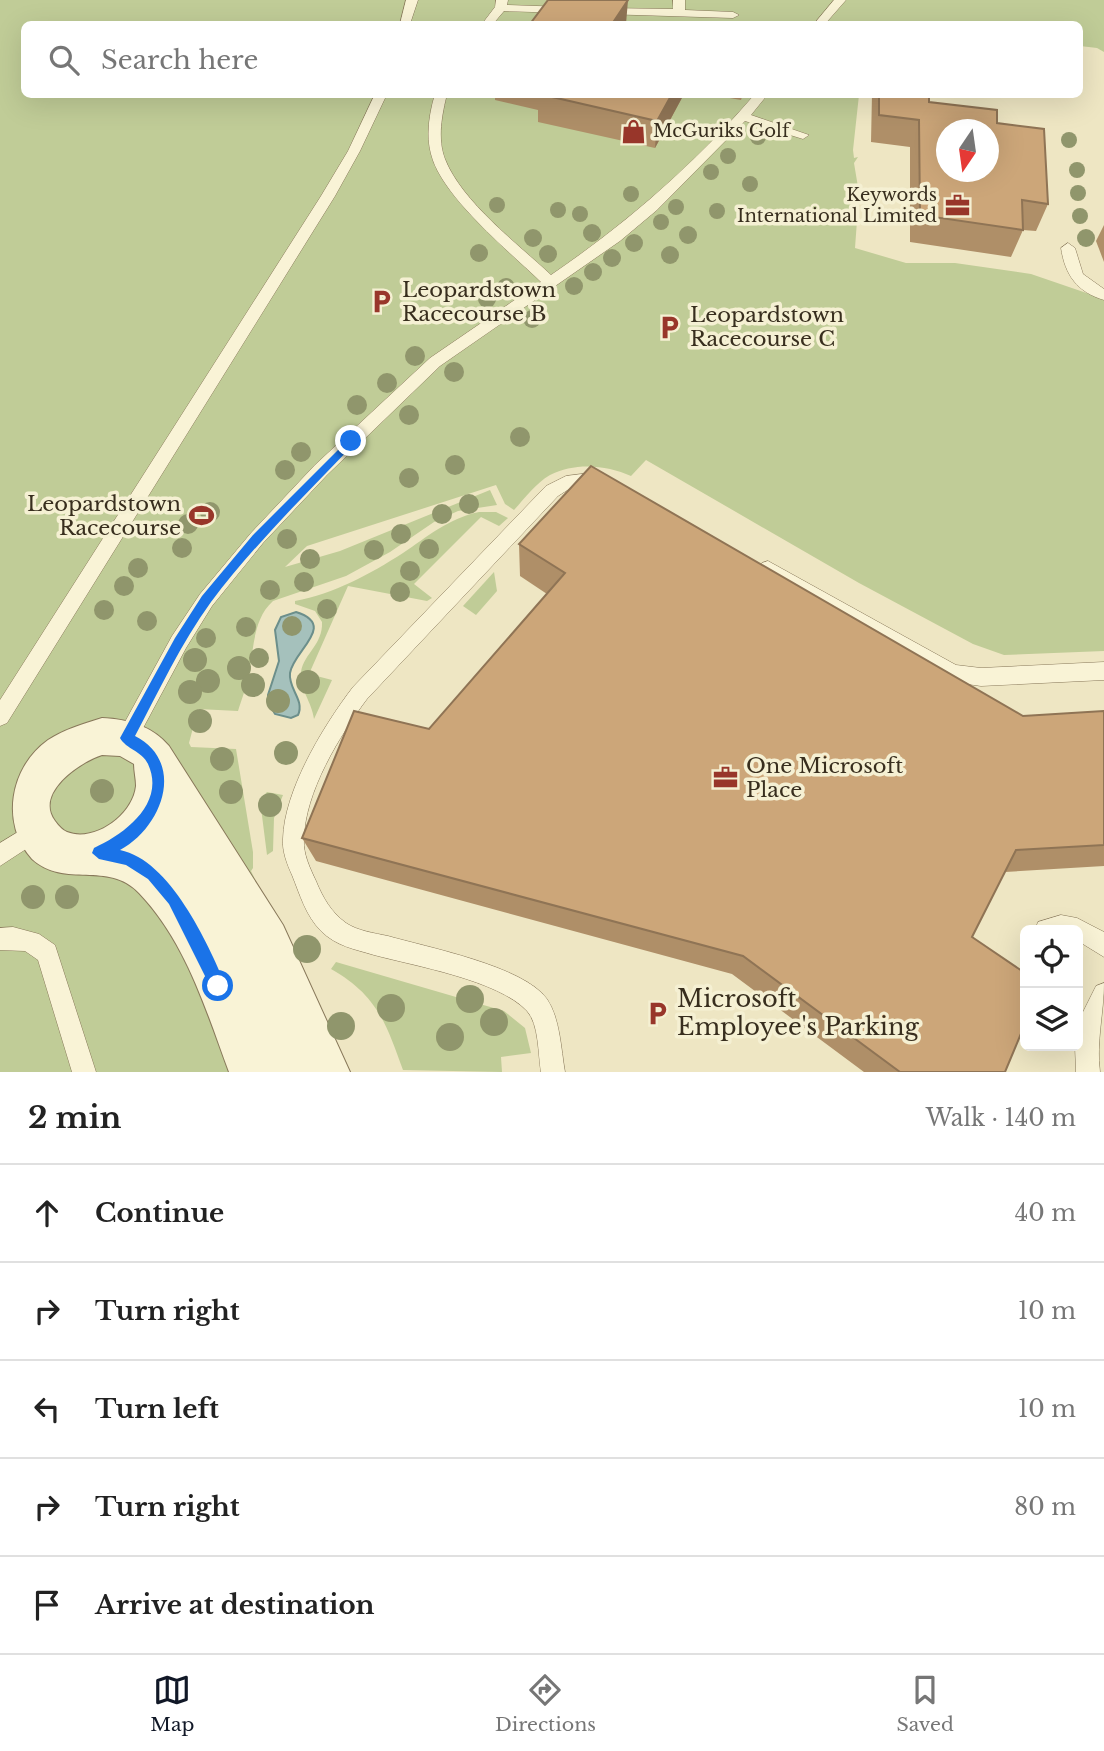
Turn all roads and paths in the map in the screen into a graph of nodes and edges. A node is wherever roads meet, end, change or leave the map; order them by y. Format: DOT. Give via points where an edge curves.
graph roads {
  1 [pos="412,0"];
  2 [pos="840,0"];
  3 [pos="502,4"];
  4 [pos="679,6"];
  5 [pos="583,10"];
  6 [pos="597,10"];
  7 [pos="733,15"];
  8 [pos="406,21"];
  9 [pos="489,21"];
  10 [pos="822,21"];
  11 [pos="379,98"];
  12 [pos="440,98"];
  13 [pos="759,98"];
  14 [pos="744,117"];
  15 [pos="803,135"];
  16 [pos="1068,248"];
  17 [pos="550,282"];
  18 [pos="1104,295"];
  19 [pos="617,484"];
  20 [pos="747,557"];
  21 [pos="1104,671"];
  22 [pos="0,717"];
  23 [pos="140,748"];
  24 [pos="138,827"];
  25 [pos="36,831"];
  26 [pos="99,853"];
  27 [pos="0,855"];
  28 [pos="1083,933"];
  29 [pos="0,939"];
  30 [pos="1104,946"];
  31 [pos="1104,994"];
  32 [pos="1083,1035"];
  33 [pos="1083,1048"];
  34 [pos="84,1072"];
  35 [pos="253,1072"];
  36 [pos="288,1072"];
  37 [pos="326,1072"];
  38 [pos="554,1072"];
  39 [pos="1088,1072"];
  1 -- 8 [label="lane"];
  2 -- 10 [label="lane"];
  3 -- 5 [label="lane"];
  3 -- 9 [label="lane"];
  4 -- 6 [label="lane"];
  4 -- 7 [label="lane"];
  11 -- 22 [label="lane" via="328,196"];
  12 -- 17 [label="lane" via="435,144 444,171"];
  13 -- 14 [label="lane"];
  14 -- 15 [label="lane"];
  14 -- 17 [label="lane" via="634,222"];
  16 -- 18 [label="lane" via="1075,276"];
  17 -- 23 [label="lane" via="435,362 320,470 257,538 193,619"];
  19 -- 38 [label="lane" via="582,479 552,491 360,693 324,752 294,828 295,853 315,907 334,929 491,976 528,996 547,1028"];
  20 -- 21 [label="lane" via="953,673 981,677"];
  23 -- 24 [label="street" via="158,774 150,812"];
  23 -- 25 [label="street" via="108,736 67,749 37,783 30,804"];
  23 -- 37 [label="street" via="219,858 259,925"];
  24 -- 26 [label="street" via="119,844"];
  24 -- 36 [label="street" via="190,871 227,932"];
  25 -- 26 [label="street" via="41,841 57,851 78,856"];
  25 -- 27 [label="lane"];
  26 -- 35 [label="street" via="129,859 153,874 174,899 218,986"];
  28 -- 30 [label="lane"];
  29 -- 34 [label="lane" via="22,938 47,953"];
  31 -- 32 [label="lane"];
  33 -- 39 [label="lane"];
}
